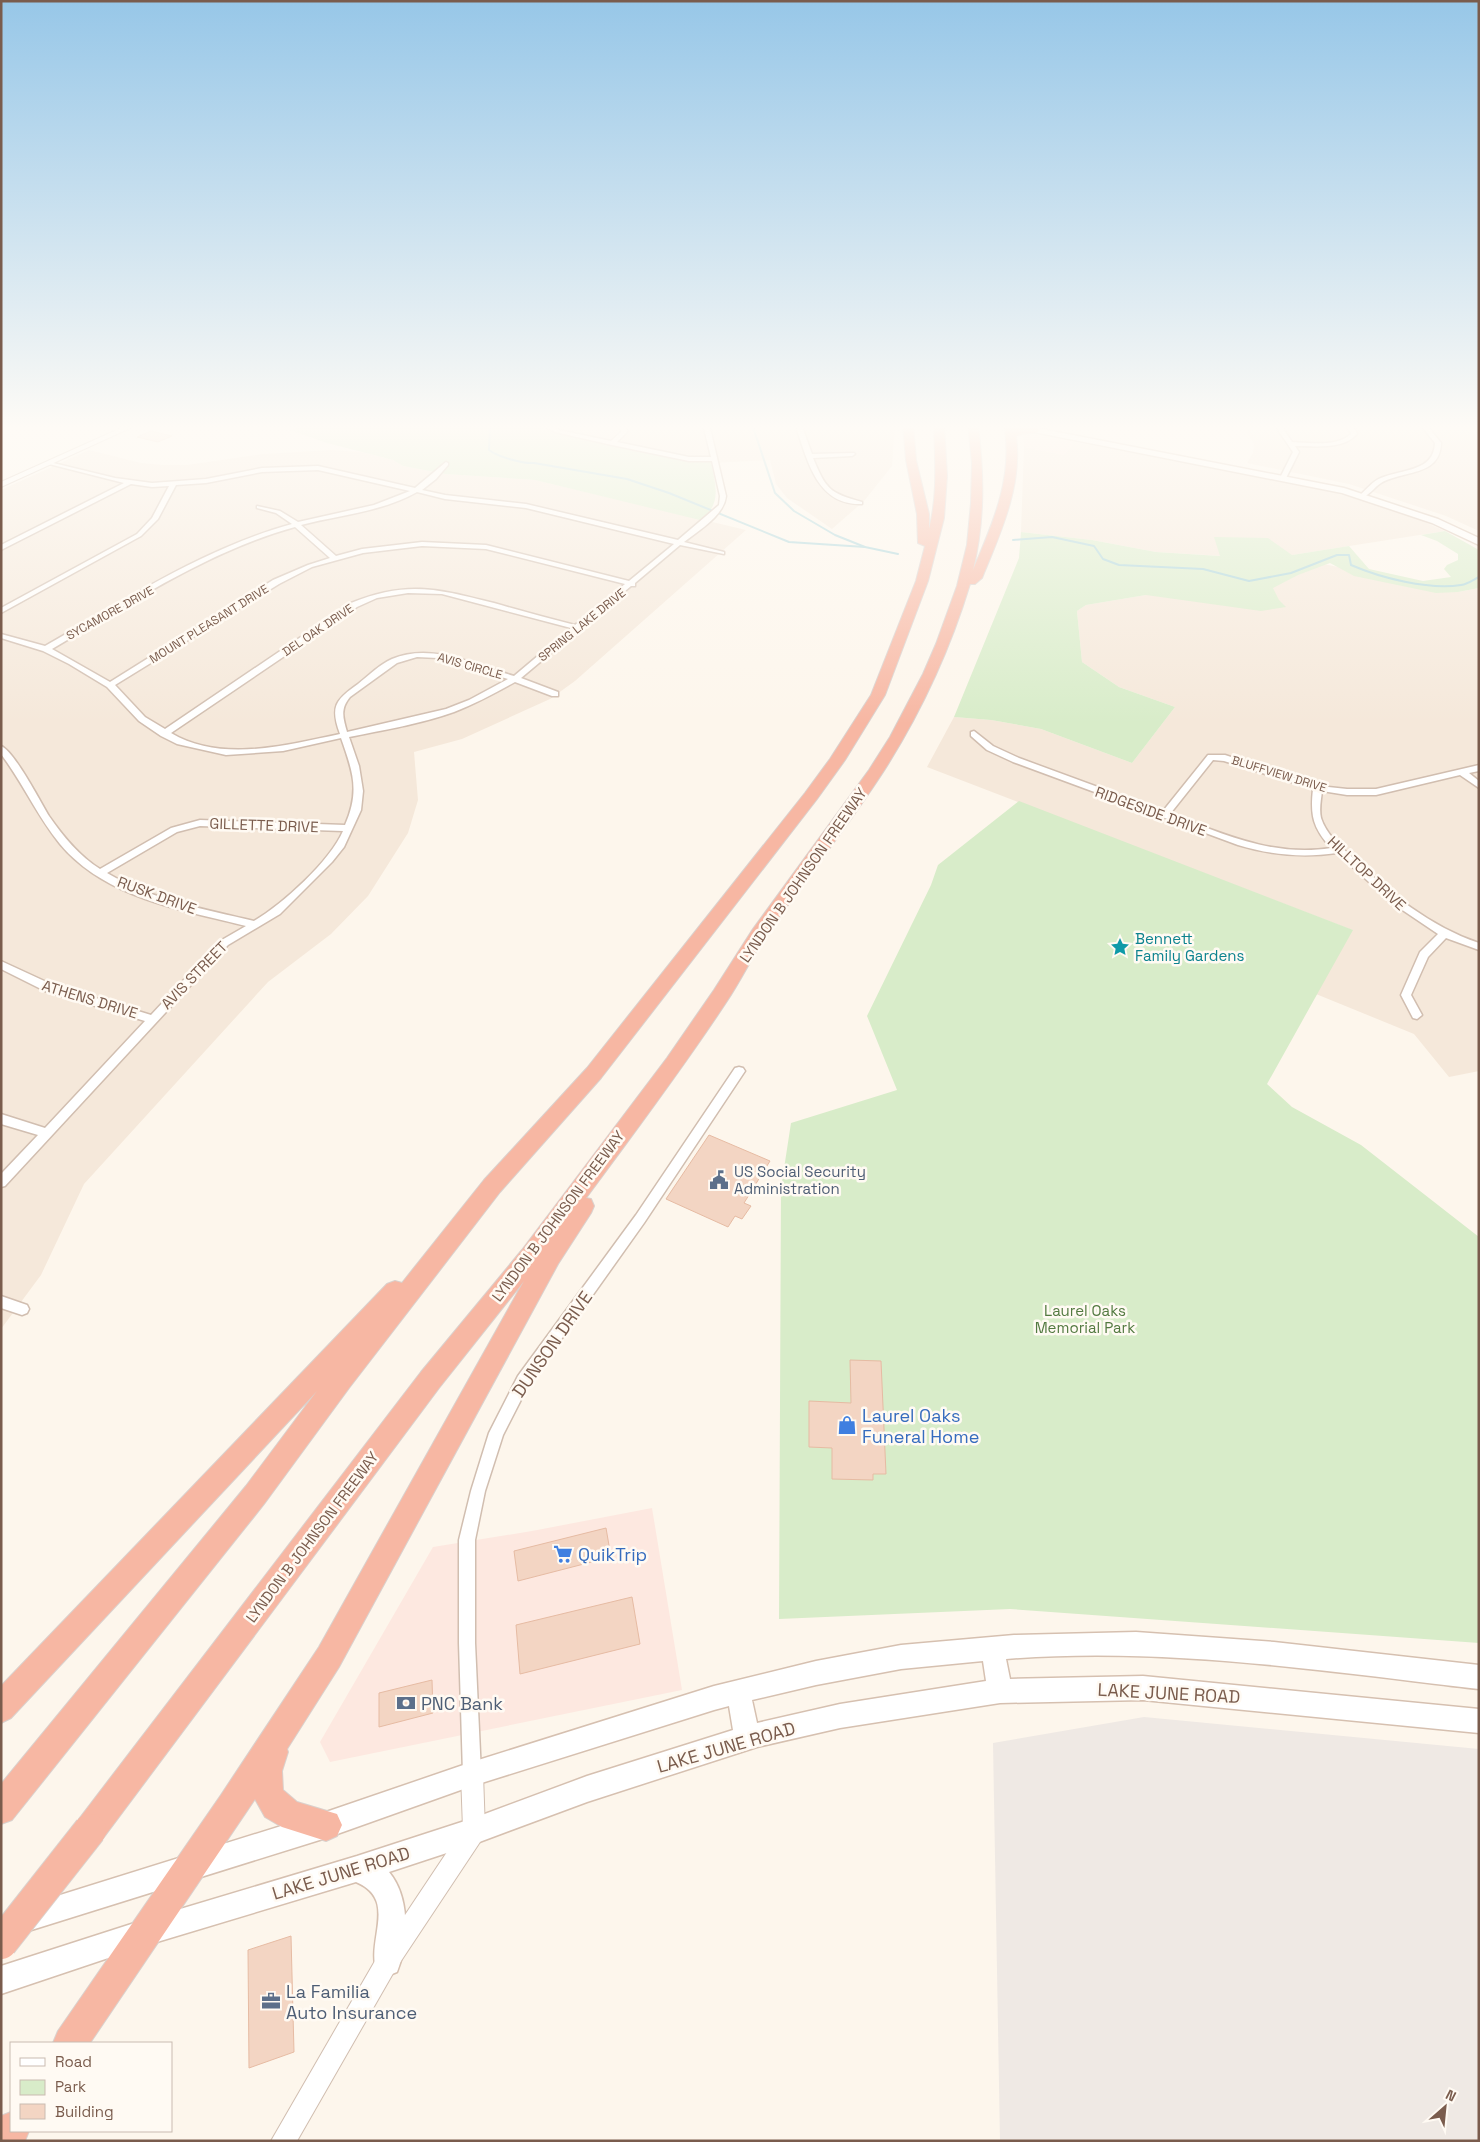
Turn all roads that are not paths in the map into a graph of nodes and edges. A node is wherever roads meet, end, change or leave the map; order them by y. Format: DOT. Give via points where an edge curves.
graph roads {
  1 [pos="48,524"];
  2 [pos="150,524"];
  3 [pos="296,524"];
  4 [pos="601,524"];
  5 [pos="703,524"];
  6 [pos="924,524"];
  7 [pos="937,524"];
  8 [pos="975,524"];
  9 [pos="996,524"];
  10 [pos="1443,524"];
  11 [pos="1477,537"];
  12 [pos="681,543"];
  13 [pos="1,548"];
  14 [pos="722,553"];
  15 [pos="334,558"];
  16 [pos="632,584"];
  17 [pos="963,586"];
  18 [pos="1,611"];
  19 [pos="907,618"];
  20 [pos="578,628"];
  21 [pos="1,636"];
  22 [pos="46,649"];
  23 [pos="515,679"];
  24 [pos="110,685"];
  25 [pos="555,694"];
  26 [pos="164,734"];
  27 [pos="974,734"];
  28 [pos="344,736"];
  29 [pos="1,748"];
  30 [pos="1479,768"];
  31 [pos="1462,772"];
  32 [pos="1479,784"];
  33 [pos="1318,788"];
  34 [pos="1164,815"];
  35 [pos="349,828"];
  36 [pos="1339,850"];
  37 [pos="100,873"];
  38 [pos="254,924"];
  39 [pos="1445,933"];
  40 [pos="1479,947"];
  41 [pos="1,966"];
  42 [pos="1417,1015"];
  43 [pos="152,1018"];
  44 [pos="674,1063"];
  45 [pos="739,1071"];
  46 [pos="1,1119"];
  47 [pos="46,1133"];
  48 [pos="1,1182"];
  49 [pos="492,1186"];
  50 [pos="1,1302"];
  51 [pos="22,1310"];
  52 [pos="992,1649"];
  53 [pos="1479,1677"];
  54 [pos="1000,1691"];
  55 [pos="738,1692"];
  56 [pos="1,1708"];
  57 [pos="1479,1721"];
  58 [pos="278,1735"];
  59 [pos="747,1738"];
  60 [pos="472,1774"];
  61 [pos="1,1808"];
  62 [pos="326,1826"];
  63 [pos="474,1831"];
  64 [pos="191,1867"];
  65 [pos="357,1869"];
  66 [pos="1,1926"];
  67 [pos="146,1932"];
  68 [pos="1,1943"];
  69 [pos="387,1962"];
  70 [pos="1,1980"];
  71 [pos="71,2042"];
  72 [pos="283,2141"];
  1 -- 13 [label="street"];
  2 -- 18 [label="street" via="139,535"];
  3 -- 15 [label="street"];
  3 -- 22 [label="street, SYCAMORE DRIVE" via="206,559"];
  4 -- 12 [label="street"];
  5 -- 12 [label="street, SPRING LAKE DRIVE"];
  6 -- 19 [label="highway" via="922,557"];
  7 -- 19 [label="highway" via="927,565"];
  8 -- 17 [label="highway, LYNDON B JOHNSON FREEWAY"];
  9 -- 17 [label="highway" via="976,578"];
  10 -- 11 [label="main road"];
  12 -- 14 [label="street"];
  12 -- 16 [label="street, SPRING LAKE DRIVE"];
  15 -- 16 [label="street, MOUNT PLEASANT DRIVE" via="393,546 447,544 486,547"];
  15 -- 24 [label="street, MOUNT PLEASANT DRIVE" via="276,582"];
  16 -- 20 [label="street, SPRING LAKE DRIVE"];
  17 -- 44 [label="highway, LYNDON B JOHNSON FREEWAY" via="930,674 896,737 850,808 759,933"];
  19 -- 49 [label="highway" via="878,695 811,796 594,1073"];
  20 -- 23 [label="street, SPRING LAKE DRIVE"];
  20 -- 26 [label="street, DEL OAK DRIVE" via="442,592 392,592 354,605"];
  21 -- 22 [label="street, SPRING LAKE DRIVE"];
  22 -- 24 [label="street, SPRING LAKE DRIVE"];
  23 -- 25 [label="street, AVIS CIRCLE"];
  23 -- 28 [label="street, SPRING LAKE DRIVE" via="449,711"];
  23 -- 28 [label="street, AVIS CIRCLE" via="439,656 417,655 394,661 347,695 340,704 338,717"];
  24 -- 26 [label="street, SPRING LAKE DRIVE" via="142,719"];
  26 -- 28 [label="street, SPRING LAKE DRIVE" via="180,742 226,752 283,748"];
  27 -- 34 [label="street, RIDGESIDE DRIVE" via="990,748 1016,760"];
  28 -- 35 [label="street, AVIS STREET" via="355,766 359,791"];
  29 -- 37 [label="street, RUSK DRIVE" via="56,831 75,854"];
  30 -- 31 [label="street, BLUFFVIEW DRIVE"];
  31 -- 32 [label="street"];
  31 -- 33 [label="street, BLUFFVIEW DRIVE" via="1376,792"];
  33 -- 34 [label="street, BLUFFVIEW DRIVE" via="1225,758 1211,757"];
  33 -- 36 [label="street, HILLTOP DRIVE" via="1317,821"];
  34 -- 36 [label="street, RIDGESIDE DRIVE" via="1261,849 1311,854"];
  35 -- 37 [label="street, GILLETTE DRIVE" via="200,824 174,830"];
  35 -- 38 [label="street, AVIS STREET" via="329,860 289,902"];
  36 -- 39 [label="street, HILLTOP DRIVE" via="1404,909"];
  37 -- 38 [label="street, RUSK DRIVE" via="126,887 172,904"];
  38 -- 43 [label="street, AVIS STREET" via="224,943"];
  39 -- 40 [label="street, HILLTOP DRIVE"];
  39 -- 42 [label="street" via="1424,955 1406,995"];
  41 -- 43 [label="street, ATHENS DRIVE" via="49,988"];
  43 -- 47 [label="street, AVIS STREET"];
  44 -- 58 [label="highway" via="550,1257 329,1657"];
  44 -- 68 [label="highway, LYNDON B JOHNSON FREEWAY, bridge" via="530,1257 430,1380"];
  45 -- 60 [label="street, DUNSON DRIVE" via="636,1225 523,1381 496,1433 467,1540 466,1643"];
  46 -- 47 [label="street"];
  47 -- 48 [label="street, AVIS STREET"];
  49 -- 56 [label="highway"];
  49 -- 61 [label="highway" via="340,1380 255,1495"];
  50 -- 51 [label="street"];
  52 -- 53 [label="main road" via="1136,1644 1274,1654"];
  52 -- 54 [label="main road"];
  52 -- 55 [label="main road" via="901,1657"];
  54 -- 57 [label="main road, LAKE JUNE ROAD" via="1143,1688"];
  54 -- 59 [label="main road, LAKE JUNE ROAD" via="840,1716"];
  55 -- 59 [label="main road"];
  55 -- 60 [label="main road"];
  58 -- 62 [label="highway" via="266,1775 270,1799 286,1815"];
  58 -- 64 [label="highway"];
  59 -- 63 [label="main road, LAKE JUNE ROAD" via="587,1789"];
  60 -- 62 [label="main road"];
  60 -- 63 [label="street"];
  62 -- 64 [label="main road"];
  63 -- 65 [label="main road, LAKE JUNE ROAD"];
  63 -- 69 [label="street"];
  64 -- 66 [label="main road"];
  64 -- 67 [label="highway"];
  65 -- 67 [label="main road, LAKE JUNE ROAD"];
  65 -- 69 [label="main road" via="381,1881 390,1901"];
  67 -- 70 [label="main road, LAKE JUNE ROAD"];
  67 -- 71 [label="highway"];
  69 -- 72 [label="street"];
}
